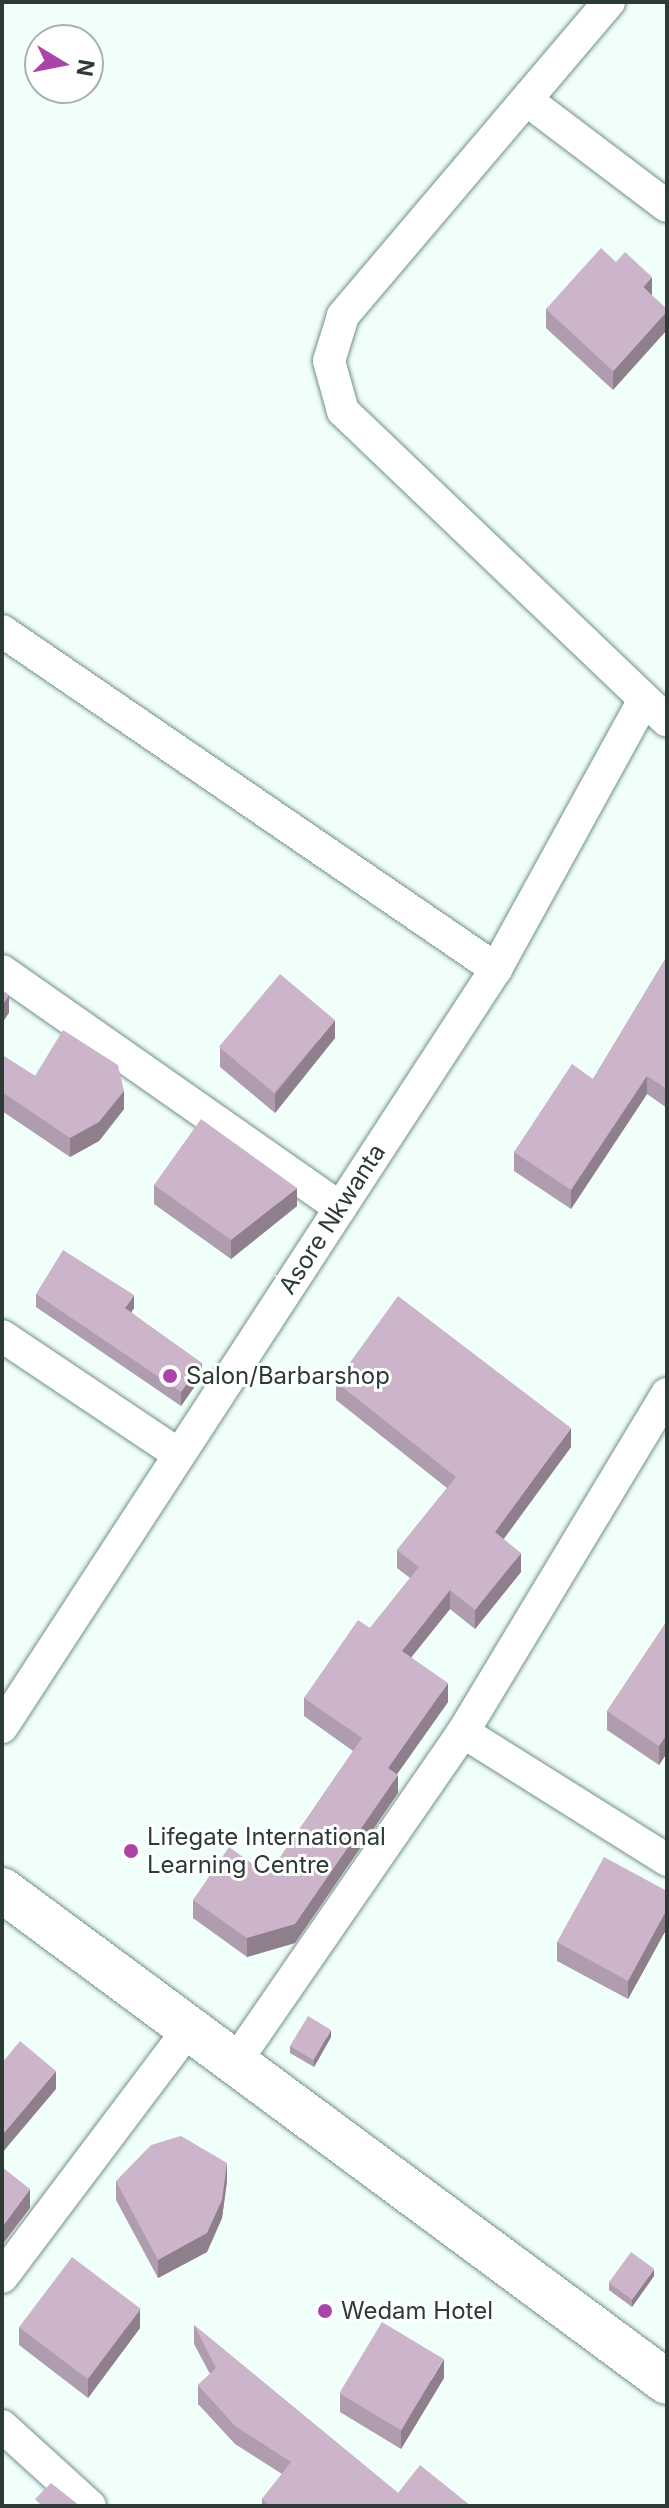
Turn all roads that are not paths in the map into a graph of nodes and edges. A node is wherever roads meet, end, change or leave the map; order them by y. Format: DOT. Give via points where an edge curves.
graph roads {
  1 [pos="609,2"];
  2 [pos="528,101"];
  3 [pos="667,206"];
  4 [pos="2,631"];
  5 [pos="655,710"];
  6 [pos="496,969"];
  7 [pos="2,971"];
  8 [pos="340,1208"];
  9 [pos="2,1336"];
  10 [pos="667,1394"];
  11 [pos="178,1454"];
  12 [pos="2,1727"];
  13 [pos="463,1732"];
  14 [pos="667,1860"];
  15 [pos="2,1890"];
  16 [pos="188,2030"];
  17 [pos="234,2064"];
  18 [pos="2,2277"];
  19 [pos="667,2382"];
  20 [pos="2,2426"];
  21 [pos="90,2506"];
  1 -- 2 [label="street"];
  2 -- 3 [label="street"];
  2 -- 5 [label="street" via="343,316 329,361 332,389 343,411"];
  4 -- 6 [label="street"];
  5 -- 6 [label="street, Asore Nkwanta"];
  6 -- 8 [label="street, Asore Nkwanta"];
  7 -- 8 [label="street"];
  8 -- 11 [label="street, Asore Nkwanta"];
  9 -- 11 [label="street"];
  10 -- 13 [label="street"];
  11 -- 12 [label="street, Asore Nkwanta"];
  13 -- 14 [label="street"];
  13 -- 17 [label="street"];
  15 -- 16 [label="street"];
  16 -- 17 [label="street"];
  16 -- 18 [label="street"];
  17 -- 19 [label="street"];
  20 -- 21 [label="street"];
}
